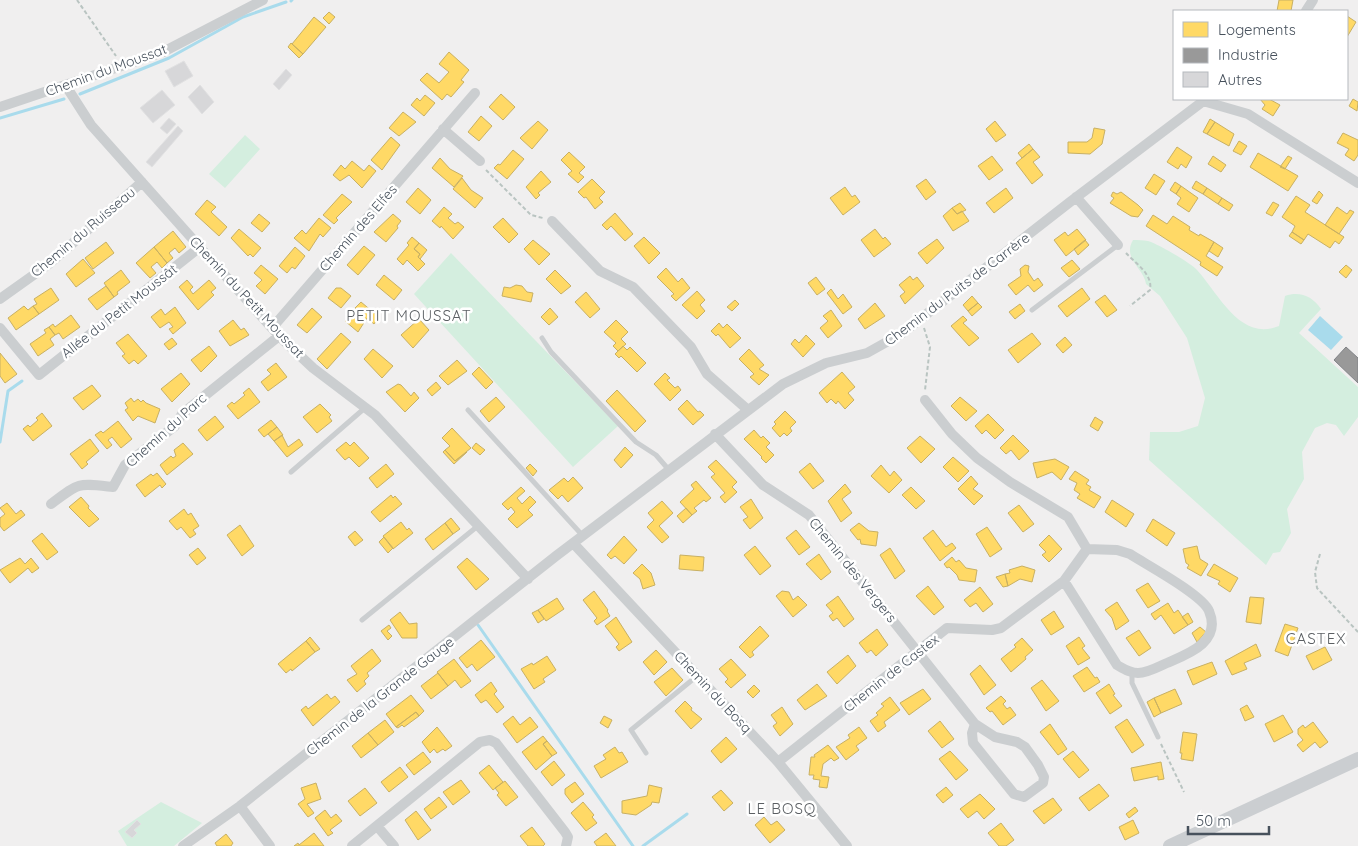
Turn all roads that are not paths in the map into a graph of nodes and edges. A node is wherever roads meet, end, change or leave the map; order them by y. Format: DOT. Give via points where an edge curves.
graph roads {
  1 [pos="257,1"];
  2 [pos="66,86"];
  3 [pos="475,93"];
  4 [pos="1204,100"];
  5 [pos="0,107"];
  6 [pos="443,129"];
  7 [pos="480,161"];
  8 [pos="142,182"];
  9 [pos="1358,184"];
  10 [pos="1076,197"];
  11 [pos="552,222"];
  12 [pos="1118,245"];
  13 [pos="200,247"];
  14 [pos="0,299"];
  15 [pos="1032,310"];
  16 [pos="0,328"];
  17 [pos="276,332"];
  18 [pos="542,338"];
  19 [pos="925,400"];
  20 [pos="366,407"];
  21 [pos="468,410"];
  22 [pos="748,410"];
  23 [pos="715,434"];
  24 [pos="669,470"];
  25 [pos="291,472"];
  26 [pos="51,504"];
  27 [pos="479,526"];
  28 [pos="583,536"];
  29 [pos="574,543"];
  30 [pos="1087,549"];
  31 [pos="528,579"];
  32 [pos="1064,581"];
  33 [pos="362,620"];
  34 [pos="919,651"];
  35 [pos="1132,672"];
  36 [pos="697,675"];
  37 [pos="974,724"];
  38 [pos="1158,737"];
  39 [pos="646,752"];
  40 [pos="1358,759"];
  41 [pos="778,762"];
  42 [pos="240,806"];
  43 [pos="377,826"];
  44 [pos="183,846"];
  45 [pos="270,846"];
  46 [pos="352,846"];
  47 [pos="394,846"];
  48 [pos="566,846"];
  49 [pos="847,846"];
  50 [pos="1170,846"];
  1 -- 2 [label="street, Chemin du Moussat" via="163,52"];
  2 -- 5 [label="street, Chemin du Moussat"];
  2 -- 8 [label="street, Chemin du Petit Moussat" via="91,125"];
  3 -- 6 [label="street, Chemin des Elfes"];
  4 -- 9 [label="street" via="1248,114"];
  4 -- 10 [label="street, Chemin du Puits de Carrère"];
  6 -- 7 [label="street"];
  6 -- 17 [label="street, Chemin des Elfes"];
  8 -- 13 [label="street, Chemin du Petit Moussat"];
  8 -- 14 [label="street, Chemin du Ruisseau" via="49,264"];
  10 -- 12 [label="street"];
  10 -- 22 [label="street, Chemin du Puits de Carrère" via="902,334 867,353 801,374"];
  11 -- 22 [label="street" via="600,271 633,287 691,347 706,374"];
  12 -- 15 [label="lane"];
  13 -- 16 [label="street, Allée du Petit Moussât" via="39,375"];
  13 -- 17 [label="street, Chemin du Petit Moussat"];
  17 -- 20 [label="street, Chemin du Petit Moussat" via="314,368"];
  17 -- 26 [label="street, Chemin du Parc" via="182,414 175,426 125,466 113,487 82,484"];
  18 -- 24 [label="lane" via="551,352 636,442 656,455"];
  19 -- 30 [label="street" via="952,434 977,458 1068,517"];
  20 -- 25 [label="lane"];
  20 -- 27 [label="street, Chemin du Petit Moussat"];
  21 -- 28 [label="lane"];
  22 -- 23 [label="street, Chemin du Puits de Carrère"];
  23 -- 24 [label="street, Chemin du Puits de Carrère"];
  23 -- 34 [label="street, Chemin des Vergers" via="763,485 809,515"];
  24 -- 28 [label="street, Chemin du Puits de Carrère"];
  27 -- 31 [label="street, Chemin du Petit Moussat"];
  27 -- 33 [label="lane"];
  28 -- 29 [label="street, Chemin du Puits de Carrère"];
  29 -- 31 [label="street, Chemin de la Grande Gauge"];
  29 -- 36 [label="street, Chemin du Bosq"];
  30 -- 32 [label="street, Chemin de Castex"];
  30 -- 35 [label="street" via="1130,554 1202,601 1209,610 1211,629 1203,644 1149,671"];
  31 -- 42 [label="street, Chemin de la Grande Gauge"];
  32 -- 34 [label="street, Chemin de Castex" via="1001,628 947,628"];
  32 -- 35 [label="street" via="1117,665"];
  34 -- 37 [label="street, Chemin des Vergers"];
  34 -- 41 [label="street, Chemin de Castex"];
  35 -- 38 [label="lane" via="1132,683"];
  36 -- 39 [label="lane" via="631,730"];
  36 -- 41 [label="street, Chemin du Bosq"];
  37 -- 37 [label="street, Chemin des Vergers" via="973,743 1014,794 1024,797 1039,788 1044,777 1024,747 995,737"];
  40 -- 50 [label="main road"];
  41 -- 49 [label="street, Chemin du Bosq"];
  42 -- 44 [label="street, Chemin de la Grande Gauge"];
  42 -- 45 [label="street"];
  43 -- 46 [label="street"];
  43 -- 47 [label="street"];
  43 -- 48 [label="street" via="486,740 496,744 566,832"];
}
